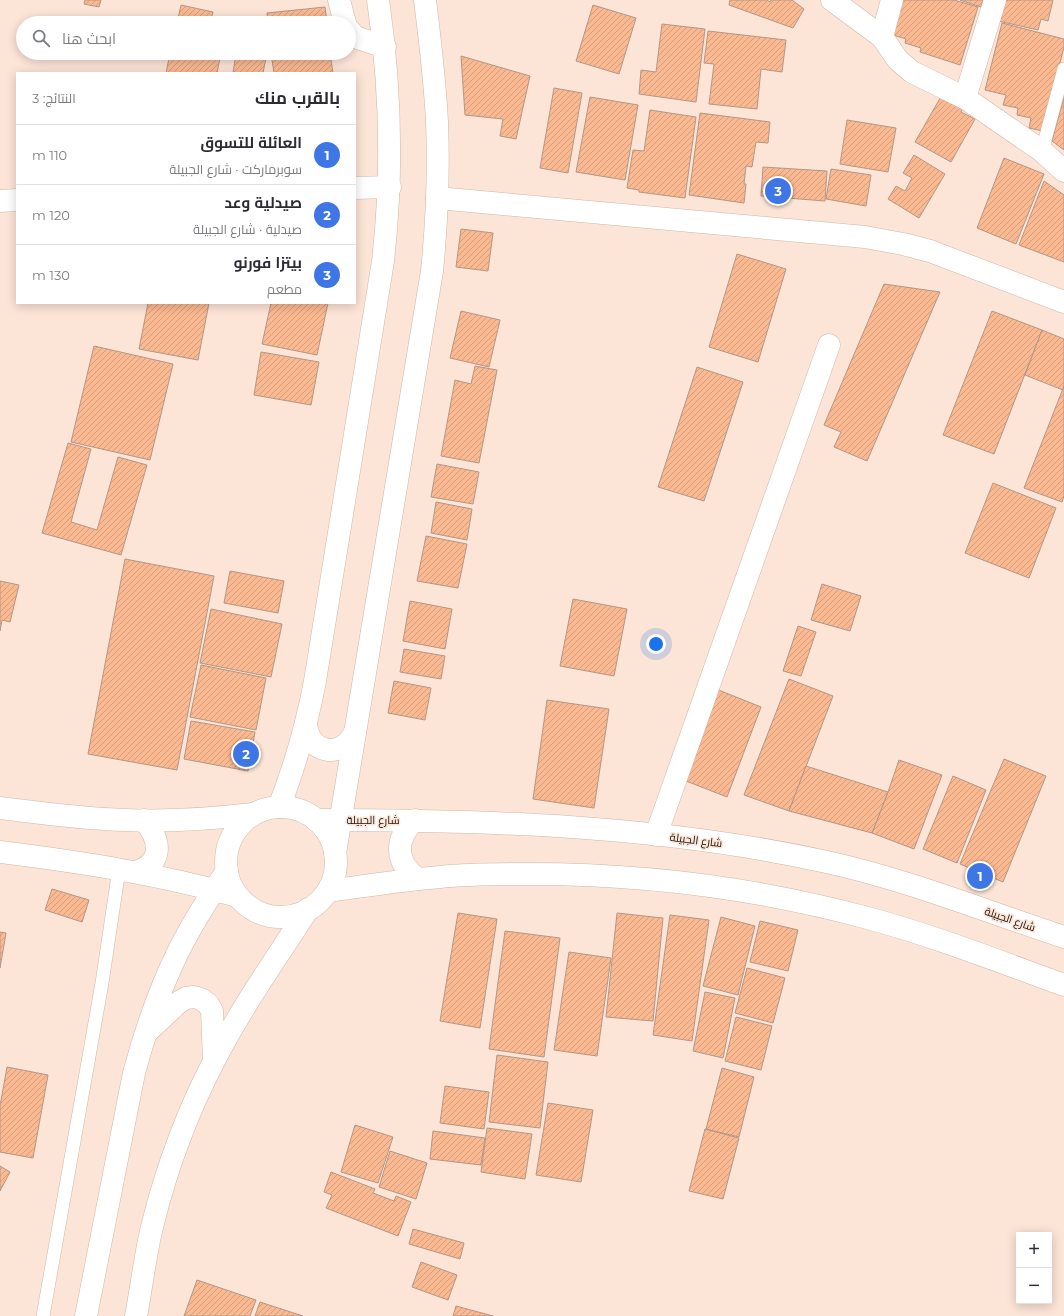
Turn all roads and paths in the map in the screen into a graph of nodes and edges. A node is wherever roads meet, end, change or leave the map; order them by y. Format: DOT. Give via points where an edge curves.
graph roads {
  1 [pos="339,0"];
  2 [pos="378,0"];
  3 [pos="425,0"];
  4 [pos="832,0"];
  5 [pos="892,0"];
  6 [pos="995,0"];
  7 [pos="343,16"];
  8 [pos="356,37"];
  9 [pos="882,37"];
  10 [pos="385,47"];
  11 [pos="1064,69"];
  12 [pos="965,98"];
  13 [pos="1042,151"];
  14 [pos="1064,170"];
  15 [pos="390,187"];
  16 [pos="356,188"];
  17 [pos="437,198"];
  18 [pos="16,200"];
  19 [pos="0,201"];
  20 [pos="1064,302"];
  21 [pos="829,345"];
  22 [pos="306,723"];
  23 [pos="355,732"];
  24 [pos="279,807"];
  25 [pos="0,808"];
  26 [pos="253,814"];
  27 [pos="144,820"];
  28 [pos="316,820"];
  29 [pos="341,820"];
  30 [pos="415,820"];
  31 [pos="656,835"];
  32 [pos="0,852"];
  33 [pos="335,853"];
  34 [pos="128,870"];
  35 [pos="227,871"];
  36 [pos="418,879"];
  37 [pos="214,890"];
  38 [pos="328,891"];
  39 [pos="237,896"];
  40 [pos="308,909"];
  41 [pos="1064,937"];
  42 [pos="1064,985"];
  43 [pos="145,1034"];
  44 [pos="214,1061"];
  45 [pos="43,1316"];
  46 [pos="86,1316"];
  47 [pos="136,1316"];
  1 -- 7 [label="street"];
  2 -- 10 [label="street"];
  3 -- 17 [label="street" via="434,70"];
  4 -- 9 [label="street"];
  5 -- 9 [label="street"];
  6 -- 12 [label="street"];
  8 -- 10 [label="street"];
  9 -- 12 [label="street" via="898,60 912,72"];
  10 -- 15 [label="street" via="390,116"];
  11 -- 13 [label="lane"];
  12 -- 13 [label="street"];
  13 -- 14 [label="street"];
  15 -- 16 [label="street"];
  15 -- 22 [label="street" via="378,297"];
  17 -- 20 [label="street" via="865,237 930,251"];
  17 -- 23 [label="street" via="432,271"];
  18 -- 19 [label="street"];
  21 -- 31 [label="street"];
  22 -- 23 [label="street" via="310,739 322,749 339,749 352,740"];
  22 -- 24 [label="street"];
  23 -- 29 [label="street"];
  24 -- 26 [label="street"];
  24 -- 28 [label="street" via="305,812"];
  25 -- 27 [label="street" via="93,818"];
  26 -- 27 [label="street" via="190,820"];
  26 -- 35 [label="street" via="234,833 226,858"];
  27 -- 34 [label="street" via="157,840 155,856 151,864 144,869"];
  28 -- 29 [label="street, شارع الجبيلة"];
  28 -- 33 [label="street" via="325,829"];
  29 -- 30 [label="street, شارع الجبيلة"];
  29 -- 33 [label="street"];
  30 -- 31 [label="street, شارع الجبيلة" via="486,822"];
  30 -- 36 [label="street" via="402,835 400,855 403,865"];
  31 -- 41 [label="street, شارع الجبيلة" via="714,841 828,862 934,892"];
  32 -- 34 [label="street"];
  33 -- 38 [label="street" via="336,866"];
  34 -- 37 [label="street"];
  34 -- 45 [label="lane" via="102,983"];
  35 -- 37 [label="street"];
  35 -- 39 [label="street"];
  36 -- 38 [label="street"];
  36 -- 42 [label="street" via="502,874 624,876 745,891 864,917 930,937"];
  37 -- 39 [label="street"];
  37 -- 43 [label="street" via="178,952 158,996"];
  38 -- 40 [label="street" via="319,902"];
  39 -- 40 [label="street" via="257,911 270,916 296,915"];
  40 -- 44 [label="street" via="236,1021"];
  43 -- 44 [label="street" via="186,998 201,999 212,1011"];
  43 -- 46 [label="street" via="134,1073"];
  44 -- 47 [label="street" via="191,1109 164,1184 144,1265"];
}
